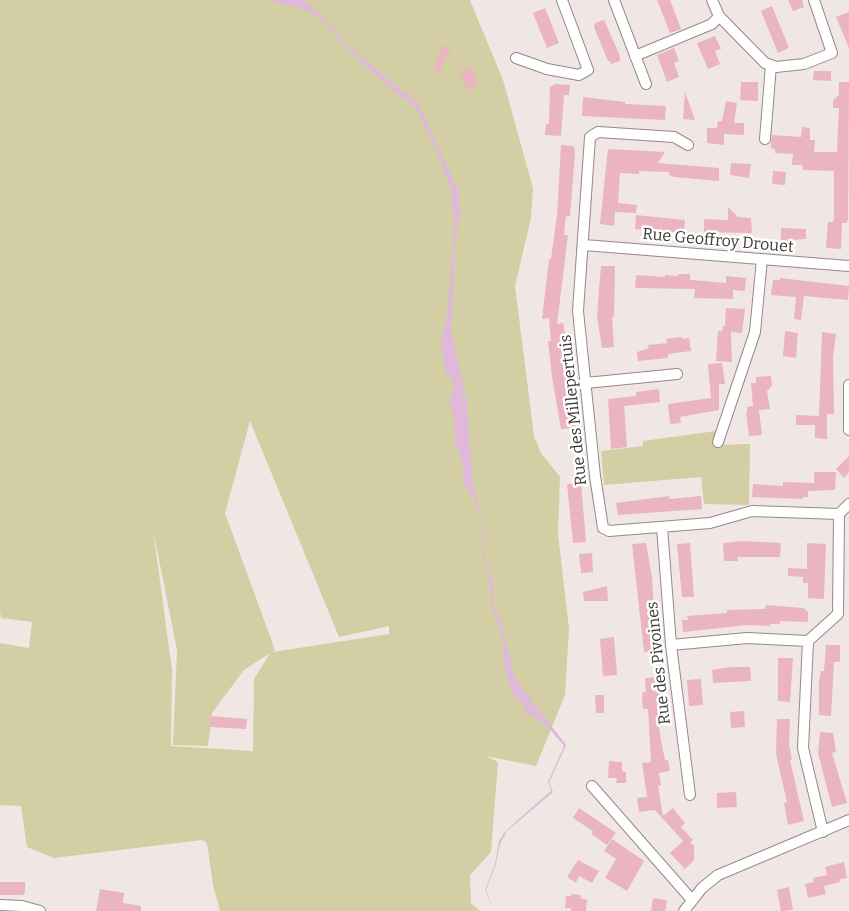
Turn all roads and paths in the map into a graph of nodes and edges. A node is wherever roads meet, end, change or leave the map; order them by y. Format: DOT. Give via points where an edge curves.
graph roads {
  1 [pos="562,0"];
  2 [pos="614,0"];
  3 [pos="712,0"];
  4 [pos="814,0"];
  5 [pos="719,16"];
  6 [pos="635,56"];
  7 [pos="516,58"];
  8 [pos="771,65"];
  9 [pos="646,84"];
  10 [pos="765,139"];
  11 [pos="688,145"];
  12 [pos="584,245"];
  13 [pos="762,259"];
  14 [pos="849,266"];
  15 [pos="677,374"];
  16 [pos="586,383"];
  17 [pos="849,385"];
  18 [pos="849,430"];
  19 [pos="718,442"];
  20 [pos="849,504"];
  21 [pos="839,514"];
  22 [pos="662,527"];
  23 [pos="808,641"];
  24 [pos="670,646"];
  25 [pos="592,786"];
  26 [pos="690,795"];
  27 [pos="849,820"];
  28 [pos="823,832"];
  29 [pos="692,900"];
  30 [pos="0,905"];
  31 [pos="40,911"];
  32 [pos="684,911"];
  1 -- 7 [label="street" via="588,70 579,75 547,69"];
  2 -- 6 [label="street"];
  3 -- 5 [label="street"];
  4 -- 8 [label="street" via="832,53 804,64"];
  5 -- 6 [label="street" via="712,24"];
  5 -- 8 [label="street" via="764,62"];
  6 -- 9 [label="street"];
  8 -- 10 [label="street"];
  11 -- 12 [label="street, Rue des Millepertuis" via="674,137 598,132 590,137"];
  12 -- 13 [label="street, Rue Geoffroy Drouet"];
  12 -- 16 [label="street, Rue des Millepertuis" via="578,311"];
  13 -- 14 [label="street, Rue Geoffroy Drouet"];
  13 -- 19 [label="street" via="755,332"];
  15 -- 16 [label="street"];
  16 -- 22 [label="street, Rue des Millepertuis" via="603,528 609,531"];
  17 -- 18 [label="street"];
  20 -- 21 [label="street"];
  21 -- 22 [label="street, Rue des Millepertuis" via="752,511 710,523"];
  21 -- 23 [label="street" via="838,614"];
  22 -- 24 [label="street, Rue des Pivoines"];
  23 -- 24 [label="street" via="747,638"];
  23 -- 28 [label="street" via="803,748"];
  24 -- 26 [label="street, Rue des Pivoines"];
  25 -- 29 [label="street"];
  27 -- 28 [label="street"];
  28 -- 29 [label="street" via="718,875"];
  29 -- 32 [label="street"];
  30 -- 31 [label="street"];
}
